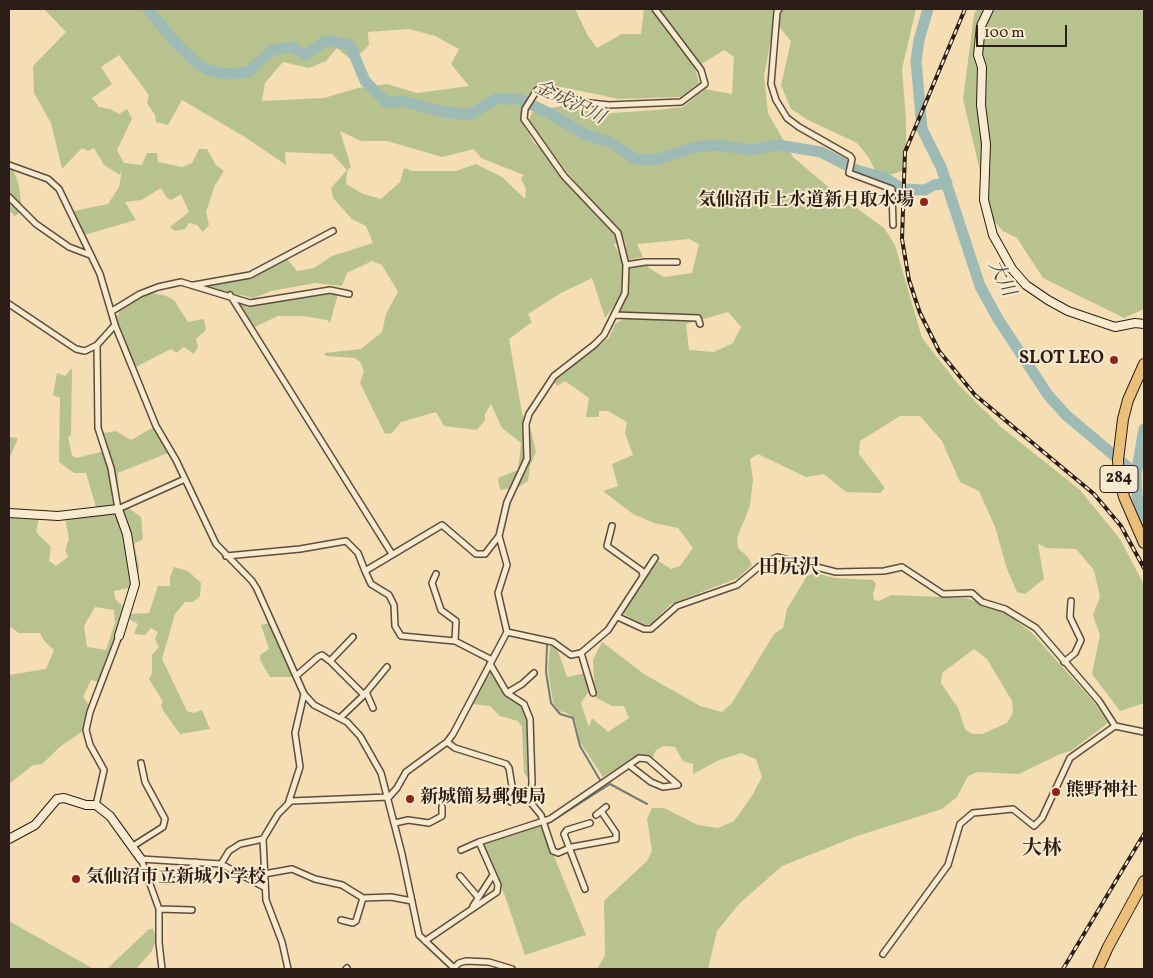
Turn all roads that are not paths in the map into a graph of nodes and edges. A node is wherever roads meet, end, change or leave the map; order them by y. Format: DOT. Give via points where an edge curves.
graph roads {
  1 [pos="655,9"];
  2 [pos="779,9"];
  3 [pos="989,9"];
  4 [pos="9,165"];
  5 [pos="9,198"];
  6 [pos="893,225"];
  7 [pos="333,231"];
  8 [pos="91,255"];
  9 [pos="677,262"];
  10 [pos="626,265"];
  11 [pos="191,285"];
  12 [pos="349,294"];
  13 [pos="230,295"];
  14 [pos="9,304"];
  15 [pos="112,311"];
  16 [pos="614,315"];
  17 [pos="700,324"];
  18 [pos="1144,324"];
  19 [pos="115,325"];
  20 [pos="97,345"];
  21 [pos="1144,364"];
  22 [pos="185,479"];
  23 [pos="118,509"];
  24 [pos="9,513"];
  25 [pos="612,526"];
  26 [pos="498,536"];
  27 [pos="1142,539"];
  28 [pos="392,554"];
  29 [pos="226,556"];
  30 [pos="654,558"];
  31 [pos="365,571"];
  32 [pos="436,574"];
  33 [pos="643,576"];
  34 [pos="1071,602"];
  35 [pos="618,617"];
  36 [pos="507,632"];
  37 [pos="119,636"];
  38 [pos="353,637"];
  39 [pos="455,641"];
  40 [pos="581,653"];
  41 [pos="330,661"];
  42 [pos="491,662"];
  43 [pos="1064,662"];
  44 [pos="387,667"];
  45 [pos="534,673"];
  46 [pos="296,676"];
  47 [pos="365,693"];
  48 [pos="508,693"];
  49 [pos="593,693"];
  50 [pos="304,694"];
  51 [pos="373,708"];
  52 [pos="341,717"];
  53 [pos="1115,726"];
  54 [pos="1144,732"];
  55 [pos="447,742"];
  56 [pos="141,763"];
  57 [pos="629,765"];
  58 [pos="512,786"];
  59 [pos="389,797"];
  60 [pos="530,799"];
  61 [pos="511,802"];
  62 [pos="288,804"];
  63 [pos="96,805"];
  64 [pos="442,807"];
  65 [pos="606,807"];
  66 [pos="543,821"];
  67 [pos="395,823"];
  68 [pos="590,823"];
  69 [pos="9,839"];
  70 [pos="263,839"];
  71 [pos="479,842"];
  72 [pos="133,846"];
  73 [pos="570,849"];
  74 [pos="461,850"];
  75 [pos="141,859"];
  76 [pos="195,862"];
  77 [pos="221,864"];
  78 [pos="264,874"];
  79 [pos="493,875"];
  80 [pos="460,876"];
  81 [pos="165,881"];
  82 [pos="1144,881"];
  83 [pos="264,887"];
  84 [pos="585,889"];
  85 [pos="478,897"];
  86 [pos="363,898"];
  87 [pos="412,901"];
  88 [pos="472,909"];
  89 [pos="159,910"];
  90 [pos="192,910"];
  91 [pos="341,920"];
  92 [pos="425,940"];
  93 [pos="883,954"];
  94 [pos="162,969"];
  95 [pos="288,969"];
  96 [pos="454,969"];
  97 [pos="512,969"];
  98 [pos="1098,969"];
  1 -- 10 [label="street" via="702,70 704,84 681,102 609,105 581,102 549,89 537,90 524,119 564,176 618,233"];
  2 -- 6 [label="street" via="776,12 771,84 776,100 787,118 798,127 852,159 849,173 892,189"];
  3 -- 18 [label="street" via="981,26 978,55 982,67 981,106 986,144 984,200 993,235 1012,269 1026,285 1048,300 1068,311 1115,327"];
  4 -- 8 [label="street" via="48,179 59,189"];
  5 -- 8 [label="street" via="36,224 69,246"];
  7 -- 11 [label="street" via="250,275"];
  8 -- 15 [label="street"];
  9 -- 10 [label="street"];
  10 -- 16 [label="street" via="625,294"];
  11 -- 13 [label="street"];
  11 -- 15 [label="street" via="181,282 158,287"];
  12 -- 13 [label="street" via="330,290 250,302"];
  13 -- 28 [label="street"];
  14 -- 20 [label="street" via="76,349 85,351"];
  15 -- 19 [label="street"];
  16 -- 17 [label="street" via="698,318"];
  16 -- 26 [label="street" via="604,335 554,376 529,414 526,424 527,459 507,502"];
  19 -- 20 [label="street"];
  19 -- 22 [label="street" via="156,426"];
  20 -- 23 [label="street" via="98,428 111,468"];
  21 -- 27 [label="highway, 284" via="1123,419 1119,477"];
  22 -- 23 [label="street"];
  22 -- 29 [label="street" via="216,544"];
  23 -- 24 [label="street" via="58,516"];
  23 -- 37 [label="street" via="127,534 135,584"];
  25 -- 33 [label="street" via="607,546 642,571"];
  26 -- 28 [label="street" via="485,554 476,554 442,526"];
  26 -- 36 [label="street" via="507,564 498,593"];
  28 -- 31 [label="street"];
  29 -- 31 [label="street" via="346,541 358,553"];
  29 -- 46 [label="street" via="252,581"];
  30 -- 33 [label="street"];
  31 -- 39 [label="street" via="371,584 392,600 395,626 401,636"];
  32 -- 39 [label="street" via="432,583 441,610 456,621"];
  33 -- 35 [label="street"];
  34 -- 43 [label="street" via="1070,617 1081,640 1075,653"];
  35 -- 40 [label="street"];
  35 -- 43 [label="street" via="644,630 651,629 677,606 737,585 776,557 836,572 884,571 902,567 943,594 972,593 982,602 1005,609 1036,628"];
  36 -- 40 [label="street" via="554,642 571,655"];
  36 -- 42 [label="street"];
  37 -- 63 [label="street" via="86,730 90,745 104,770"];
  38 -- 41 [label="street"];
  39 -- 42 [label="street"];
  40 -- 49 [label="street"];
  41 -- 46 [label="street" via="318,656"];
  41 -- 47 [label="street"];
  42 -- 48 [label="street"];
  42 -- 55 [label="street"];
  43 -- 53 [label="street" via="1099,701"];
  44 -- 47 [label="street"];
  45 -- 48 [label="street"];
  46 -- 50 [label="street"];
  47 -- 51 [label="street"];
  47 -- 52 [label="street"];
  48 -- 60 [label="street" via="524,704 530,719"];
  50 -- 52 [label="street" via="314,705"];
  50 -- 62 [label="street" via="295,734 300,767"];
  52 -- 59 [label="street" via="360,736 381,772"];
  53 -- 54 [label="street"];
  53 -- 93 [label="street" via="1070,758 1042,818 1034,826 1013,810 974,813 960,824 948,865"];
  55 -- 58 [label="street" via="455,748 506,764 510,768"];
  55 -- 59 [label="street" via="406,772"];
  56 -- 72 [label="street" via="145,782 165,819 163,827"];
  57 -- 57 [label="street" via="639,758 648,759 678,786 663,787 651,782"];
  57 -- 66 [label="street"];
  59 -- 62 [label="street" via="291,801"];
  59 -- 67 [label="street"];
  60 -- 61 [label="street"];
  60 -- 66 [label="street"];
  62 -- 70 [label="street"];
  63 -- 69 [label="street" via="57,798 35,825"];
  63 -- 72 [label="street" via="110,816"];
  64 -- 67 [label="street" via="442,816 429,823 408,820"];
  65 -- 73 [label="street" via="598,813 616,833 616,839"];
  66 -- 71 [label="street"];
  66 -- 73 [label="street" via="553,852"];
  67 -- 87 [label="street"];
  68 -- 73 [label="street" via="565,831"];
  70 -- 77 [label="street" via="240,844 229,851"];
  70 -- 78 [label="street"];
  71 -- 74 [label="street"];
  71 -- 79 [label="street"];
  72 -- 75 [label="street"];
  73 -- 84 [label="street"];
  75 -- 76 [label="street"];
  75 -- 89 [label="street"];
  76 -- 77 [label="street"];
  76 -- 81 [label="street" via="193,879"];
  77 -- 83 [label="street"];
  78 -- 83 [label="street"];
  78 -- 86 [label="street" via="292,870 315,880 342,885"];
  79 -- 85 [label="street"];
  79 -- 88 [label="street" via="498,885 497,892"];
  80 -- 85 [label="street"];
  82 -- 98 [label="highway"];
  83 -- 95 [label="street"];
  85 -- 88 [label="street"];
  86 -- 87 [label="street"];
  86 -- 91 [label="street" via="356,922"];
  87 -- 92 [label="street" via="419,935"];
  88 -- 92 [label="street"];
  89 -- 90 [label="street"];
  89 -- 94 [label="street"];
  92 -- 96 [label="street"];
  96 -- 97 [label="street" via="466,961 489,962"];
}
